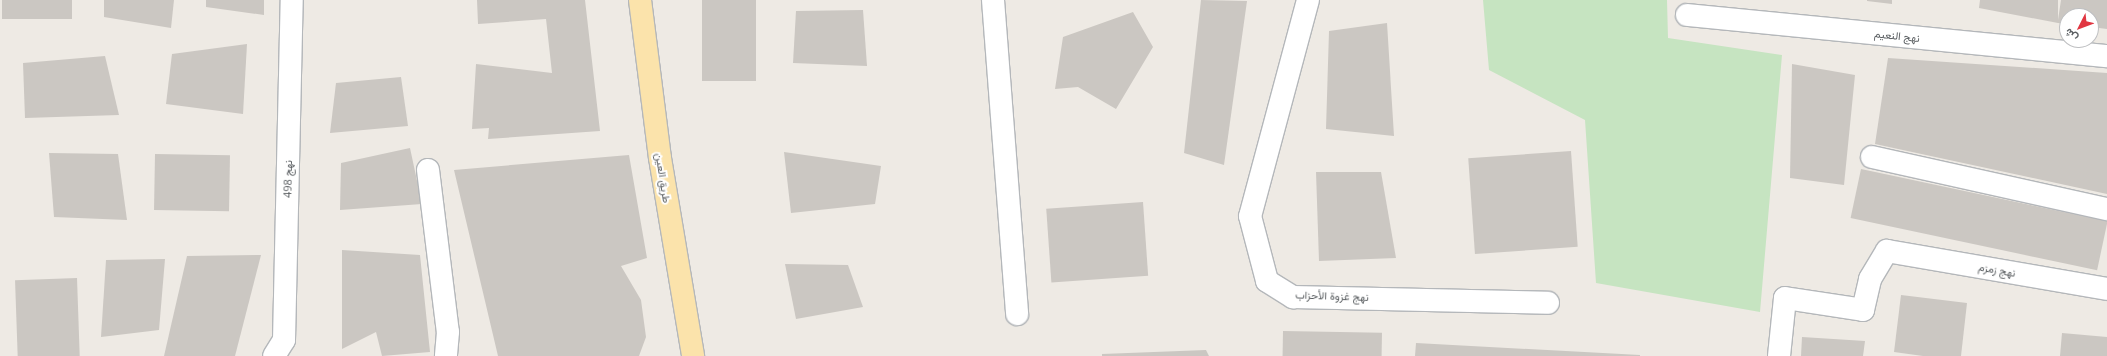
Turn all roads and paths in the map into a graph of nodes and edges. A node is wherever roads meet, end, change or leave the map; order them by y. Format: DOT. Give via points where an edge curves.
graph roads {
  1 [pos="292,0"];
  2 [pos="640,0"];
  3 [pos="993,0"];
  4 [pos="1308,0"];
  5 [pos="1687,15"];
  6 [pos="2107,56"];
  7 [pos="1872,157"];
  8 [pos="428,170"];
  9 [pos="2107,209"];
  10 [pos="2107,289"];
  11 [pos="1548,303"];
  12 [pos="1017,314"];
  13 [pos="274,356"];
  14 [pos="446,356"];
  15 [pos="693,356"];
  16 [pos="1779,356"];
  1 -- 13 [label="street, نهج 498" via="284,340"];
  2 -- 15 [label="main road, طريق العين" via="660,158"];
  3 -- 12 [label="street"];
  4 -- 11 [label="street, نهج غزوة الأحزاب" via="1250,216 1267,282 1293,297"];
  5 -- 6 [label="street, نهج النعيم"];
  7 -- 9 [label="street"];
  8 -- 14 [label="street" via="448,332"];
  10 -- 16 [label="street, نهج زمزم" via="1887,250 1870,279 1863,310 1785,298"];
}
